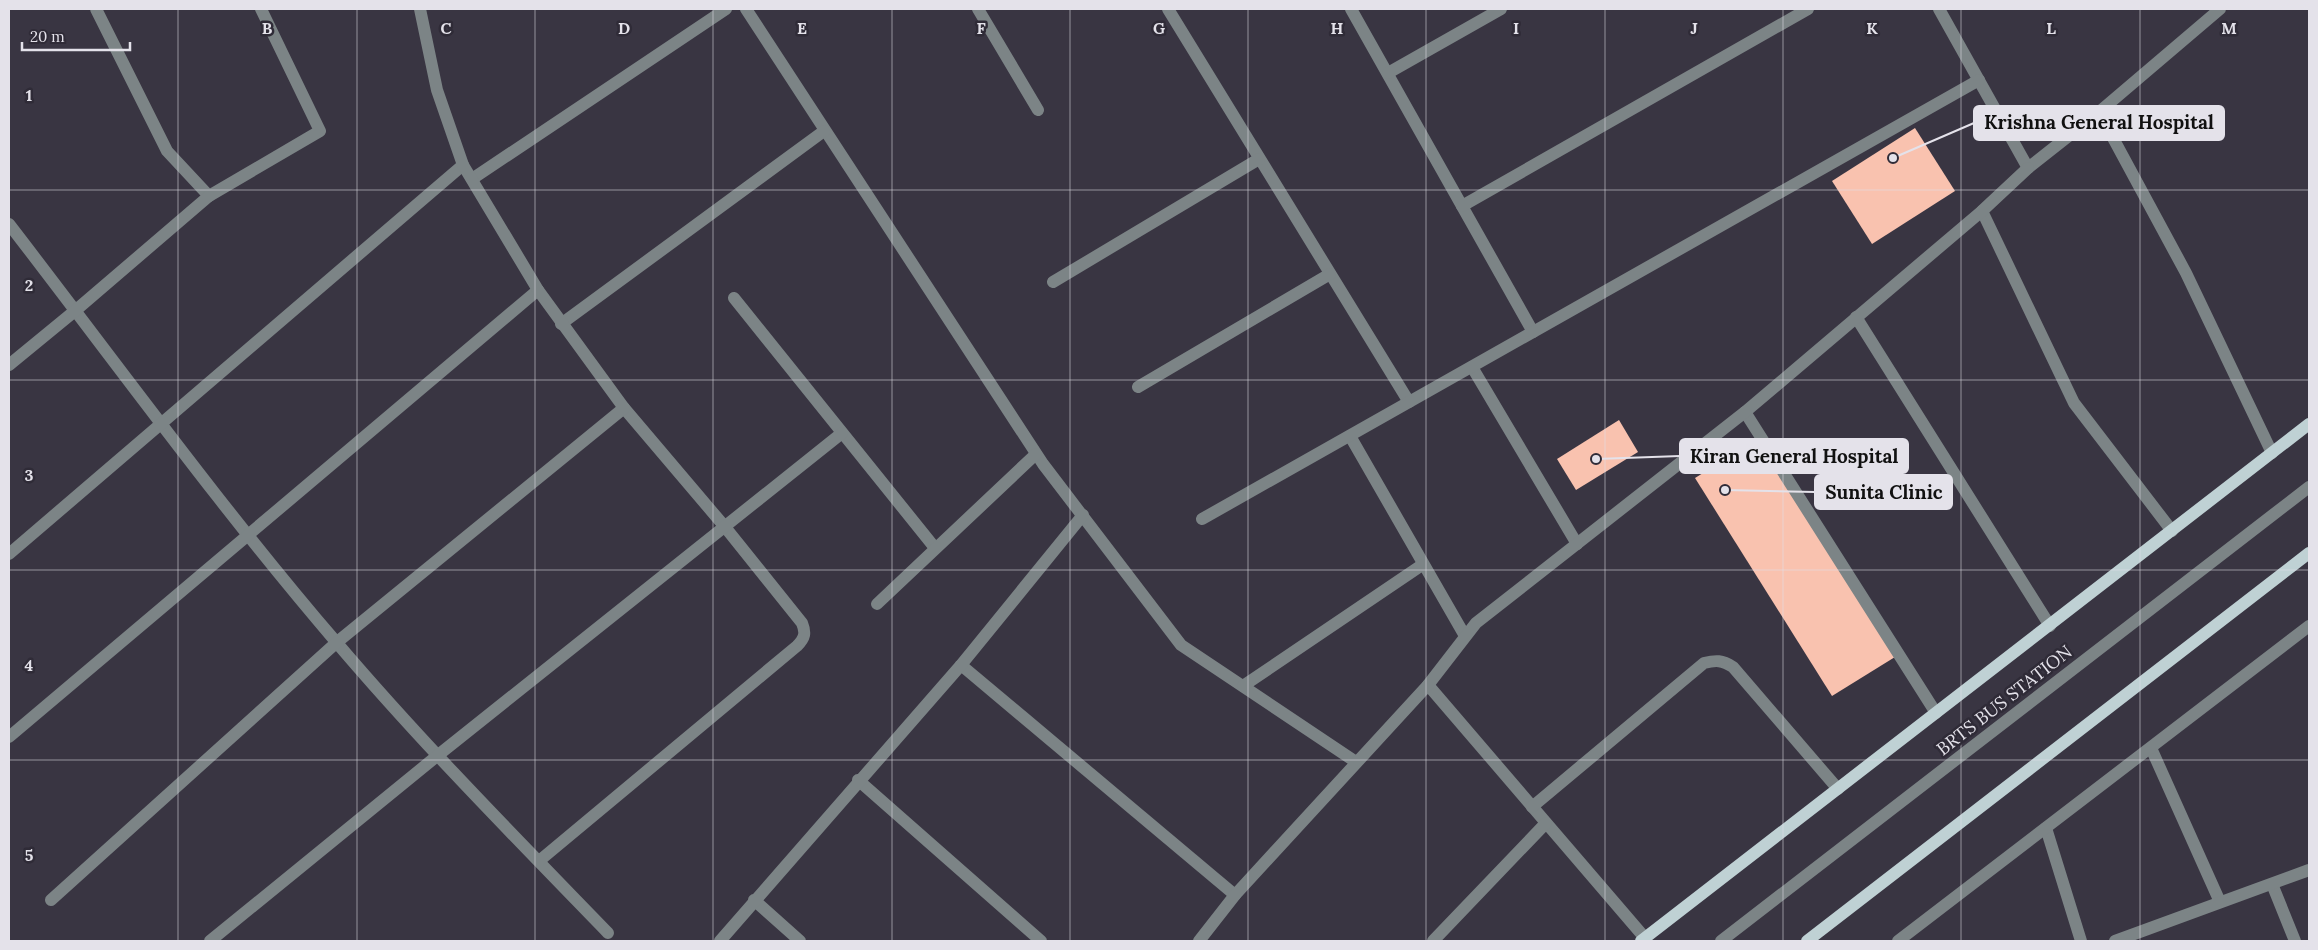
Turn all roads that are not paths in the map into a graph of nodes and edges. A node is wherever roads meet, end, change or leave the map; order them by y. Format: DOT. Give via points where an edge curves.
graph roads {
  1 [pos="96,9"];
  2 [pos="261,9"];
  3 [pos="420,9"];
  4 [pos="726,9"];
  5 [pos="746,9"];
  6 [pos="978,9"];
  7 [pos="1168,9"];
  8 [pos="1351,9"];
  9 [pos="1501,9"];
  10 [pos="1808,9"];
  11 [pos="1939,9"];
  12 [pos="2220,9"];
  13 [pos="1388,73"];
  14 [pos="1979,80"];
  15 [pos="1038,110"];
  16 [pos="2099,112"];
  17 [pos="824,131"];
  18 [pos="1259,159"];
  19 [pos="464,166"];
  20 [pos="2028,168"];
  21 [pos="472,179"];
  22 [pos="209,196"];
  23 [pos="1462,206"];
  24 [pos="1982,211"];
  25 [pos="9,224"];
  26 [pos="1330,274"];
  27 [pos="1053,282"];
  28 [pos="538,290"];
  29 [pos="734,298"];
  30 [pos="76,310"];
  31 [pos="1856,317"];
  32 [pos="561,324"];
  33 [pos="1532,332"];
  34 [pos="9,365"];
  35 [pos="1472,367"];
  36 [pos="1138,388"];
  37 [pos="1409,402"];
  38 [pos="624,408"];
  39 [pos="1745,412"];
  40 [pos="160,424"];
  41 [pos="2309,424"];
  42 [pos="842,433"];
  43 [pos="1350,436"];
  44 [pos="2272,453"];
  45 [pos="1036,454"];
  46 [pos="2309,487"];
  47 [pos="1083,515"];
  48 [pos="1202,519"];
  49 [pos="724,527"];
  50 [pos="2172,531"];
  51 [pos="248,535"];
  52 [pos="1577,544"];
  53 [pos="935,548"];
  54 [pos="2309,553"];
  55 [pos="9,554"];
  56 [pos="1422,565"];
  57 [pos="877,604"];
  58 [pos="2050,626"];
  59 [pos="2309,626"];
  60 [pos="1465,636"];
  61 [pos="336,643"];
  62 [pos="960,665"];
  63 [pos="1428,685"];
  64 [pos="1243,686"];
  65 [pos="1936,713"];
  66 [pos="9,736"];
  67 [pos="2151,748"];
  68 [pos="437,756"];
  69 [pos="1356,762"];
  70 [pos="858,780"];
  71 [pos="1838,789"];
  72 [pos="1532,807"];
  73 [pos="1546,823"];
  74 [pos="2046,828"];
  75 [pos="539,861"];
  76 [pos="2309,870"];
  77 [pos="2272,884"];
  78 [pos="1235,895"];
  79 [pos="51,900"];
  80 [pos="754,900"];
  81 [pos="2220,902"];
  82 [pos="608,933"];
  83 [pos="1904,939"];
  84 [pos="1643,940"];
  85 [pos="210,941"];
  86 [pos="720,941"];
  87 [pos="800,941"];
  88 [pos="1041,941"];
  89 [pos="1199,941"];
  90 [pos="1433,941"];
  91 [pos="1721,941"];
  92 [pos="1807,941"];
  93 [pos="2081,941"];
  94 [pos="2115,941"];
  95 [pos="2295,941"];
  1 -- 22 [label="street" via="168,151"];
  2 -- 22 [label="street" via="320,131"];
  3 -- 19 [label="street" via="437,90"];
  4 -- 21 [label="street"];
  5 -- 17 [label="street"];
  6 -- 15 [label="street"];
  7 -- 18 [label="street"];
  8 -- 13 [label="street"];
  9 -- 13 [label="street"];
  10 -- 23 [label="street"];
  11 -- 14 [label="street"];
  12 -- 16 [label="street"];
  13 -- 23 [label="street"];
  14 -- 20 [label="street"];
  14 -- 33 [label="street"];
  16 -- 20 [label="street"];
  16 -- 44 [label="street" via="2186,273"];
  17 -- 32 [label="street"];
  17 -- 45 [label="street"];
  18 -- 26 [label="street"];
  18 -- 27 [label="street"];
  19 -- 21 [label="street"];
  19 -- 40 [label="street"];
  20 -- 24 [label="street"];
  21 -- 28 [label="street"];
  22 -- 30 [label="street"];
  23 -- 33 [label="street"];
  24 -- 31 [label="street"];
  24 -- 50 [label="street" via="2074,402"];
  25 -- 30 [label="street"];
  26 -- 36 [label="street"];
  26 -- 37 [label="street"];
  28 -- 32 [label="street"];
  28 -- 51 [label="street"];
  29 -- 42 [label="street"];
  30 -- 34 [label="street"];
  30 -- 40 [label="street"];
  31 -- 39 [label="street"];
  31 -- 58 [label="street"];
  32 -- 38 [label="street"];
  33 -- 35 [label="street"];
  35 -- 37 [label="street"];
  35 -- 52 [label="street"];
  37 -- 43 [label="street"];
  38 -- 49 [label="street"];
  38 -- 61 [label="street"];
  39 -- 52 [label="street"];
  39 -- 65 [label="street"];
  40 -- 51 [label="street"];
  40 -- 55 [label="street"];
  41 -- 44 [label="main road"];
  42 -- 49 [label="street"];
  42 -- 53 [label="street"];
  43 -- 48 [label="street"];
  43 -- 56 [label="street"];
  44 -- 50 [label="main road"];
  45 -- 47 [label="street"];
  45 -- 53 [label="street"];
  46 -- 91 [label="street, BRTS BUS STATION"];
  47 -- 62 [label="street"];
  47 -- 64 [label="street" via="1181,645"];
  49 -- 68 [label="street"];
  49 -- 75 [label="street" via="802,623 805,631 803,640"];
  50 -- 58 [label="main road"];
  51 -- 61 [label="street"];
  51 -- 66 [label="street"];
  52 -- 60 [label="street" via="1476,622"];
  53 -- 57 [label="street"];
  54 -- 92 [label="main road"];
  56 -- 60 [label="street"];
  56 -- 64 [label="street"];
  58 -- 65 [label="main road"];
  59 -- 67 [label="street"];
  60 -- 63 [label="street"];
  61 -- 68 [label="street"];
  61 -- 79 [label="street"];
  62 -- 70 [label="street"];
  62 -- 78 [label="street"];
  63 -- 69 [label="street"];
  63 -- 72 [label="street"];
  64 -- 69 [label="street"];
  65 -- 71 [label="main road"];
  67 -- 74 [label="street"];
  67 -- 81 [label="street"];
  68 -- 75 [label="street"];
  68 -- 85 [label="street"];
  69 -- 78 [label="street"];
  70 -- 80 [label="street"];
  70 -- 88 [label="street"];
  71 -- 72 [label="street" via="1733,667 1723,661 1713,661 1704,663"];
  71 -- 84 [label="main road"];
  72 -- 73 [label="street"];
  73 -- 84 [label="street"];
  73 -- 90 [label="street"];
  74 -- 83 [label="street"];
  74 -- 93 [label="street"];
  75 -- 82 [label="street"];
  76 -- 77 [label="street"];
  77 -- 81 [label="street"];
  77 -- 95 [label="street"];
  78 -- 89 [label="street"];
  80 -- 86 [label="street"];
  80 -- 87 [label="street"];
  81 -- 94 [label="street"];
}
